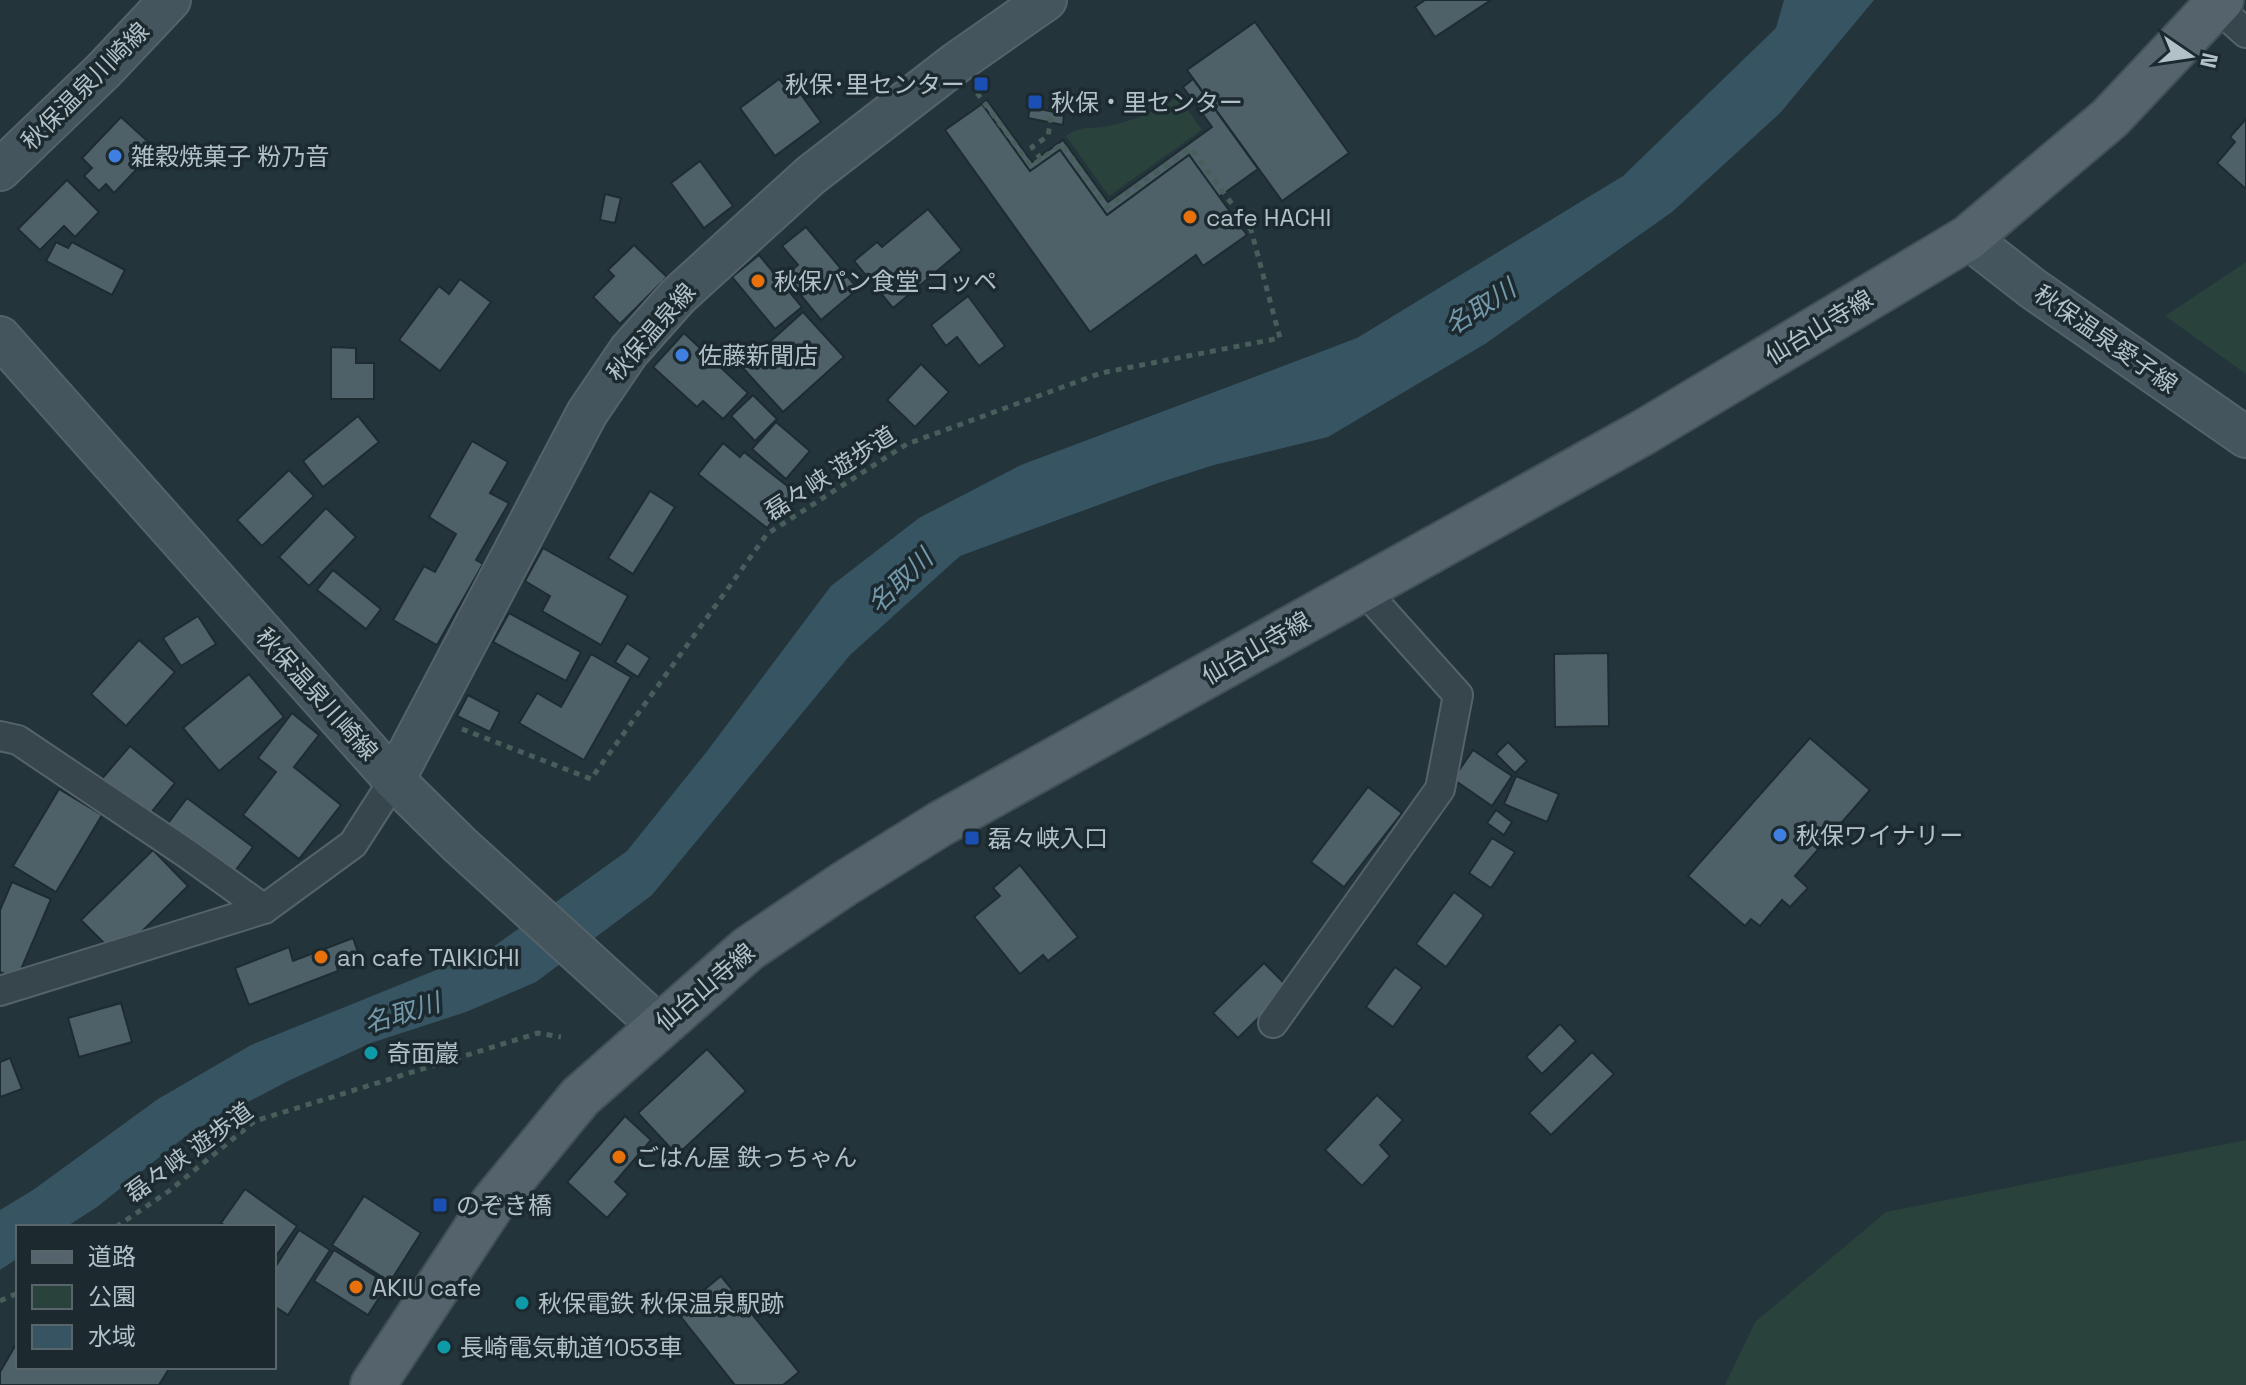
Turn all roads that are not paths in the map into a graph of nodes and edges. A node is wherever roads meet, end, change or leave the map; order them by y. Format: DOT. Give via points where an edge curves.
graph roads {
  1 [pos="170,0"];
  2 [pos="1046,0"];
  3 [pos="2228,13"];
  4 [pos="0,170"];
  5 [pos="1968,238"];
  6 [pos="0,337"];
  7 [pos="2246,437"];
  8 [pos="1362,588"];
  9 [pos="0,736"];
  10 [pos="394,780"];
  11 [pos="264,909"];
  12 [pos="0,991"];
  13 [pos="1273,1023"];
  14 [pos="659,1026"];
  15 [pos="373,1385"];
  1 -- 4 [label="main road, 秋保温泉川崎線"];
  2 -- 10 [label="main road, 秋保温泉線" via="811,175 678,296 629,351 587,413"];
  3 -- 5 [label="main road, 仙台山寺線"];
  5 -- 7 [label="main road, 秋保温泉愛子線"];
  5 -- 8 [label="main road, 仙台山寺線" via="1644,432"];
  6 -- 10 [label="main road, 秋保温泉川崎線"];
  8 -- 13 [label="street" via="1458,695 1440,789"];
  8 -- 14 [label="main road, 仙台山寺線" via="940,824 748,949"];
  9 -- 11 [label="street" via="18,740"];
  10 -- 11 [label="street" via="353,844"];
  10 -- 14 [label="main road, 秋保温泉川崎線"];
  11 -- 12 [label="street"];
  14 -- 15 [label="main road, 仙台山寺線" via="580,1097 493,1203"];
}
